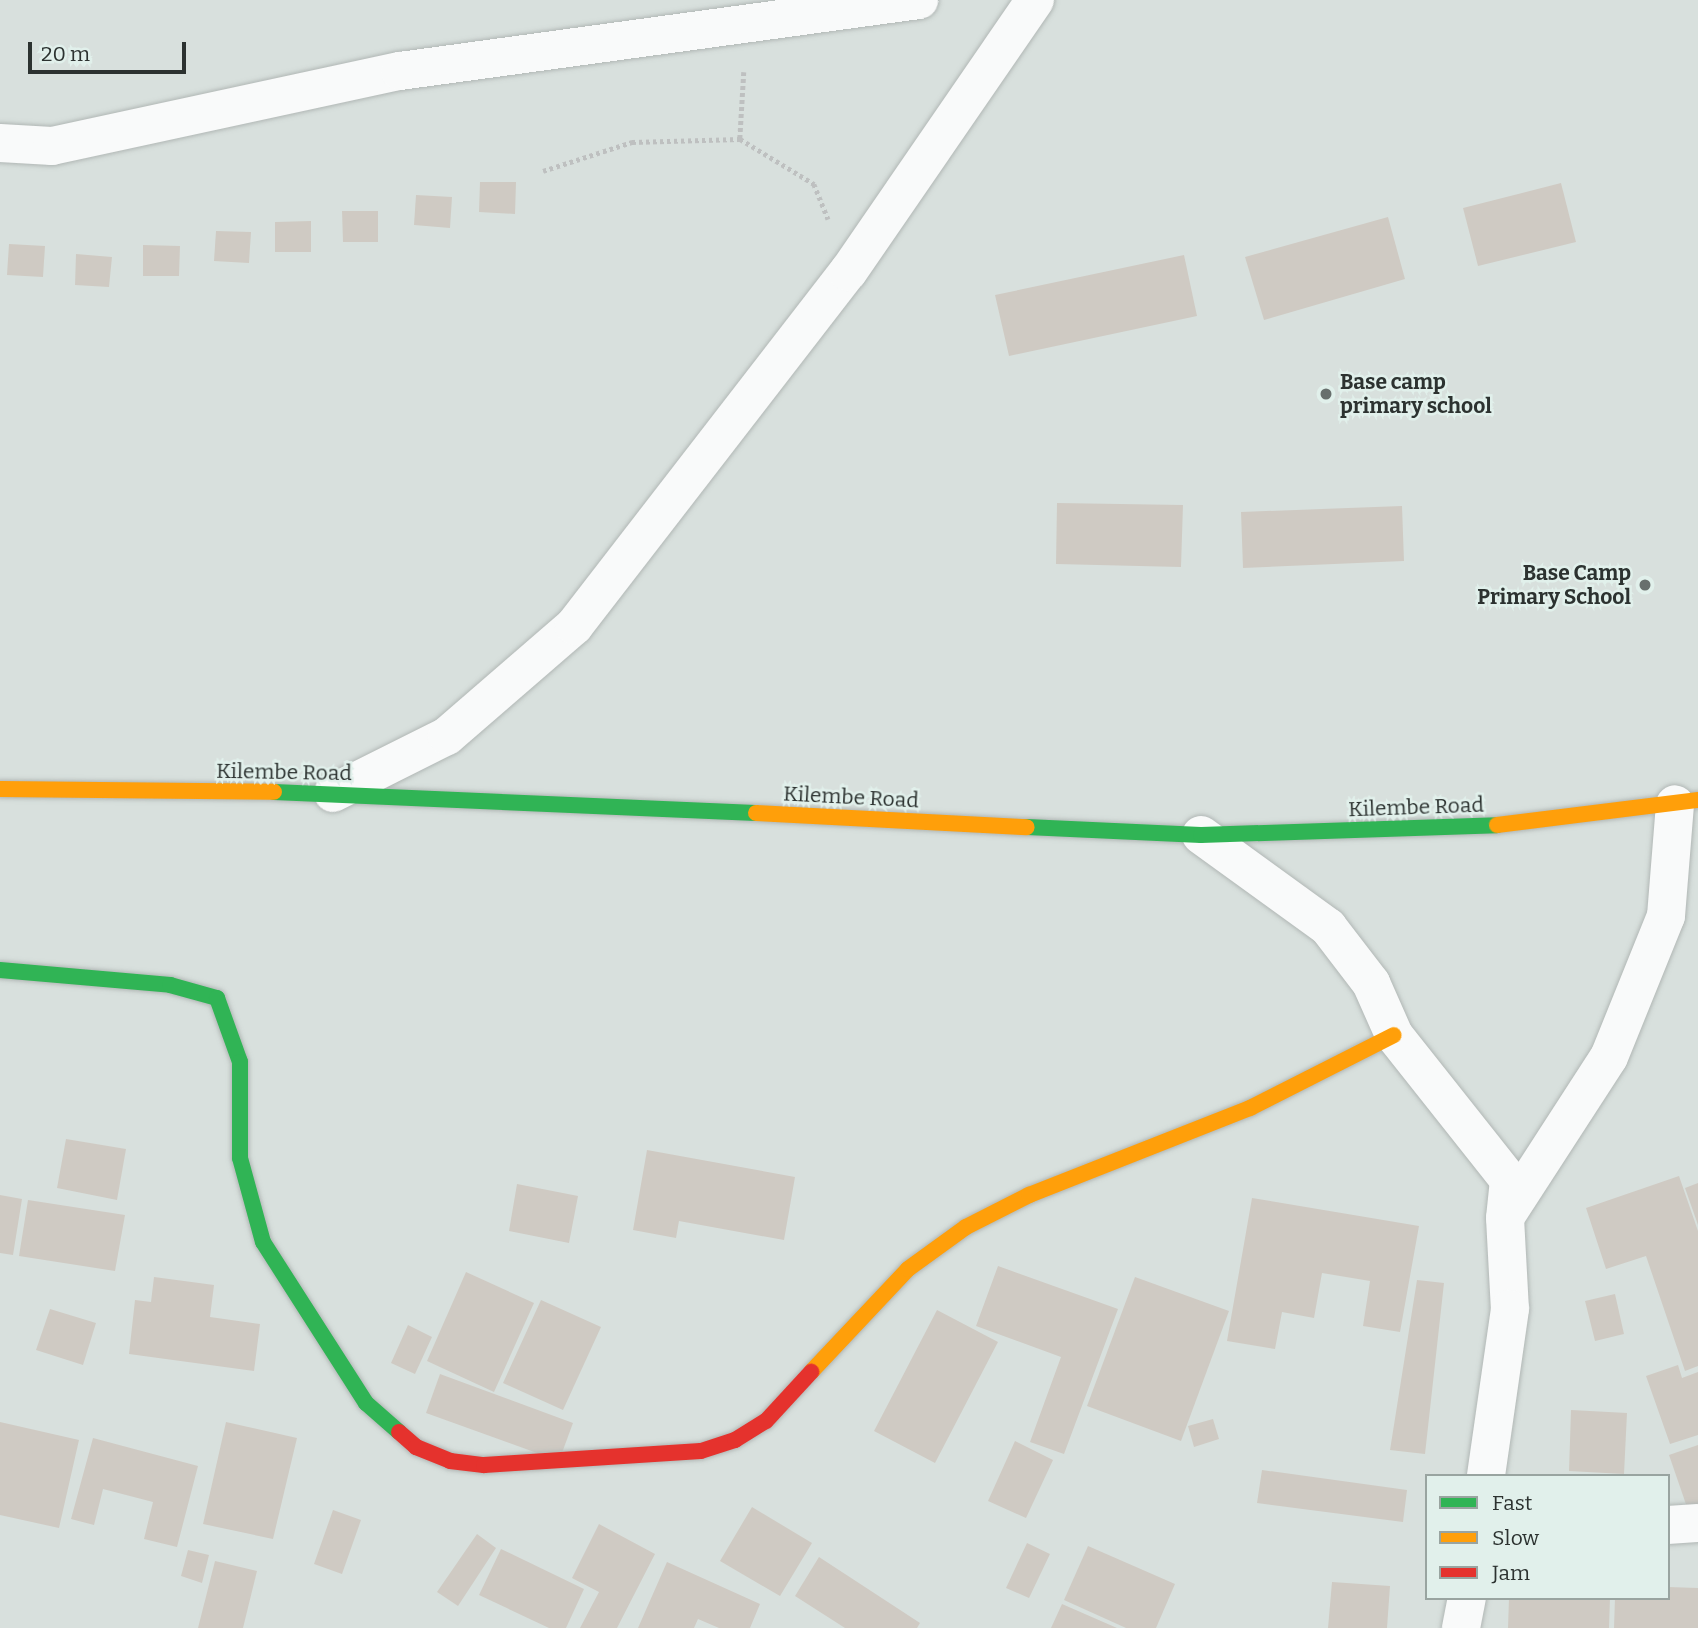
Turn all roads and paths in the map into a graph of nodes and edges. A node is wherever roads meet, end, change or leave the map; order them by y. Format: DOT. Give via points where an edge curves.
graph roads {
  1 [pos="919,0"];
  2 [pos="1035,0"];
  3 [pos="733,27"];
  4 [pos="740,139"];
  5 [pos="0,143"];
  6 [pos="543,170"];
  7 [pos="848,272"];
  8 [pos="0,789"];
  9 [pos="332,793"];
  10 [pos="1686,802"];
  11 [pos="1202,835"];
  12 [pos="0,970"];
  13 [pos="1394,1035"];
  14 [pos="1505,1218"];
  15 [pos="1486,1474"];
  16 [pos="1698,1523"];
  17 [pos="1670,1525"];
  18 [pos="1467,1600"];
  19 [pos="1461,1628"];
  1 -- 3 [label="street"];
  2 -- 7 [label="street"];
  3 -- 4 [label="path" via="745,79"];
  3 -- 5 [label="street" via="400,71 52,146"];
  4 -- 6 [label="path" via="632,142"];
  4 -- 7 [label="path" via="814,184"];
  7 -- 9 [label="street" via="574,626 447,736"];
  8 -- 9 [label="street, Kilembe Road"];
  9 -- 11 [label="street, Kilembe Road"];
  10 -- 11 [label="street, Kilembe Road" via="1514,824"];
  10 -- 14 [label="street" via="1666,916 1609,1057"];
  11 -- 13 [label="street" via="1328,927 1371,983"];
  12 -- 13 [label="street" via="170,985 217,998 240,1062 240,1158 263,1242 366,1403 416,1447 450,1461 484,1465 701,1451 736,1440 766,1421 908,1269 966,1227 1029,1195 1250,1108"];
  13 -- 14 [label="street" via="1509,1180"];
  14 -- 15 [label="street" via="1510,1309"];
  16 -- 17 [label="street"];
  18 -- 19 [label="street"];
}
